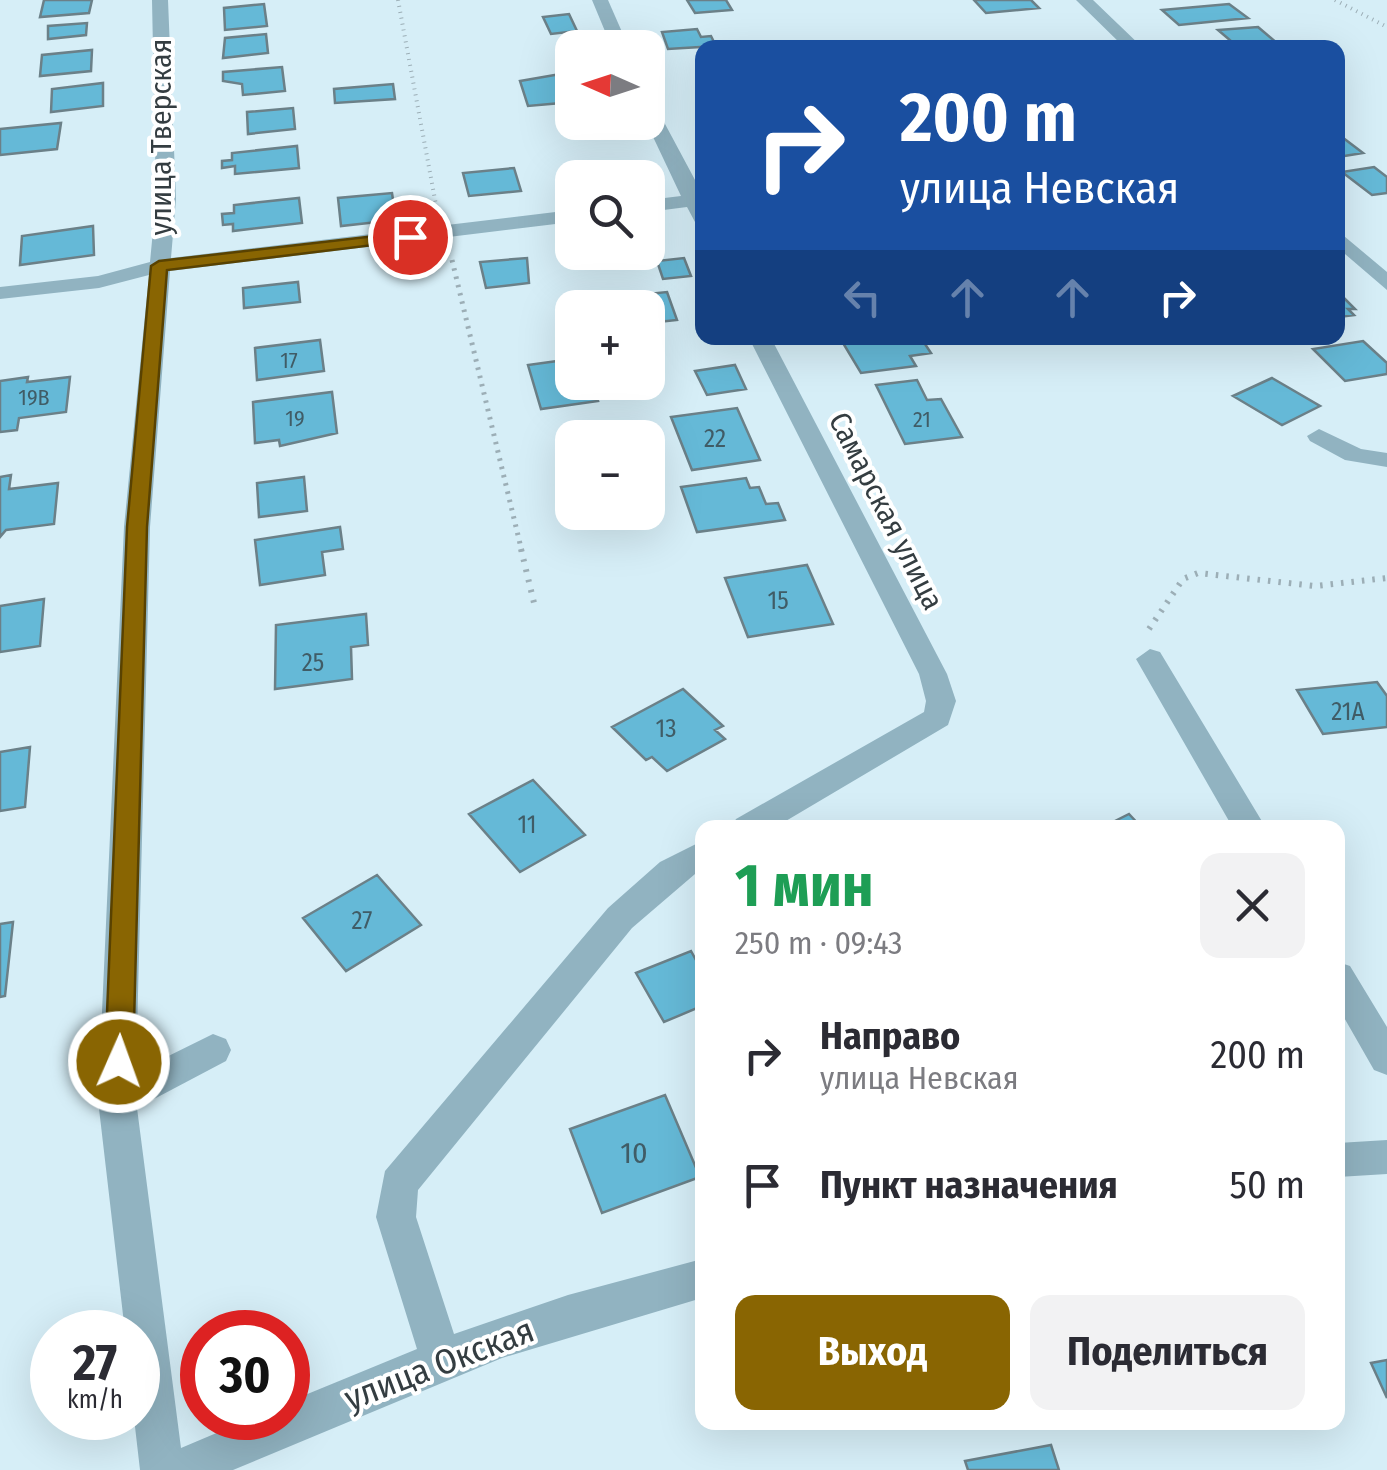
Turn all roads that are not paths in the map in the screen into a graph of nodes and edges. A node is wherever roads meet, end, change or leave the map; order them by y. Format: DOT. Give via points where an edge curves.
graph roads {
  1 [pos="160,0"];
  2 [pos="600,0"];
  3 [pos="1084,0"];
  4 [pos="613,30"];
  5 [pos="1127,40"];
  6 [pos="664,140"];
  7 [pos="695,198"];
  8 [pos="665,206"];
  9 [pos="695,206"];
  10 [pos="555,218"];
  11 [pos="1345,244"];
  12 [pos="159,266"];
  13 [pos="1387,284"];
  14 [pos="0,293"];
  15 [pos="764,345"];
  16 [pos="1319,436"];
  17 [pos="1387,460"];
  18 [pos="1150,659"];
  19 [pos="761,820"];
  20 [pos="1245,820"];
  21 [pos="695,857"];
  22 [pos="1345,988"];
  23 [pos="213,1050"];
  24 [pos="1387,1059"];
  25 [pos="117,1100"];
  26 [pos="1387,1158"];
  27 [pos="1345,1160"];
  28 [pos="695,1280"];
  29 [pos="442,1358"];
  30 [pos="162,1470"];
  31 [pos="182,1470"];
  1 -- 12 [label="street, улица Тверская" via="166,199"];
  2 -- 4 [label="street"];
  3 -- 5 [label="street"];
  6 -- 7 [label="street"];
  8 -- 9 [label="street"];
  10 -- 12 [label="street"];
  11 -- 13 [label="street"];
  12 -- 14 [label="street" via="99,282"];
  12 -- 25 [label="street, улица Тверская" via="137,527"];
  15 -- 19 [label="street, Самарская улица" via="942,701 938,718"];
  16 -- 17 [label="street" via="1360,458"];
  18 -- 20 [label="street"];
  21 -- 29 [label="street" via="620,918 399,1184 396,1217"];
  22 -- 24 [label="street"];
  23 -- 25 [label="street"];
  25 -- 30 [label="street, улица Тверская"];
  26 -- 27 [label="street"];
  28 -- 29 [label="street, улица Окская" via="614,1298"];
  29 -- 31 [label="street, улица Окская"];
}
